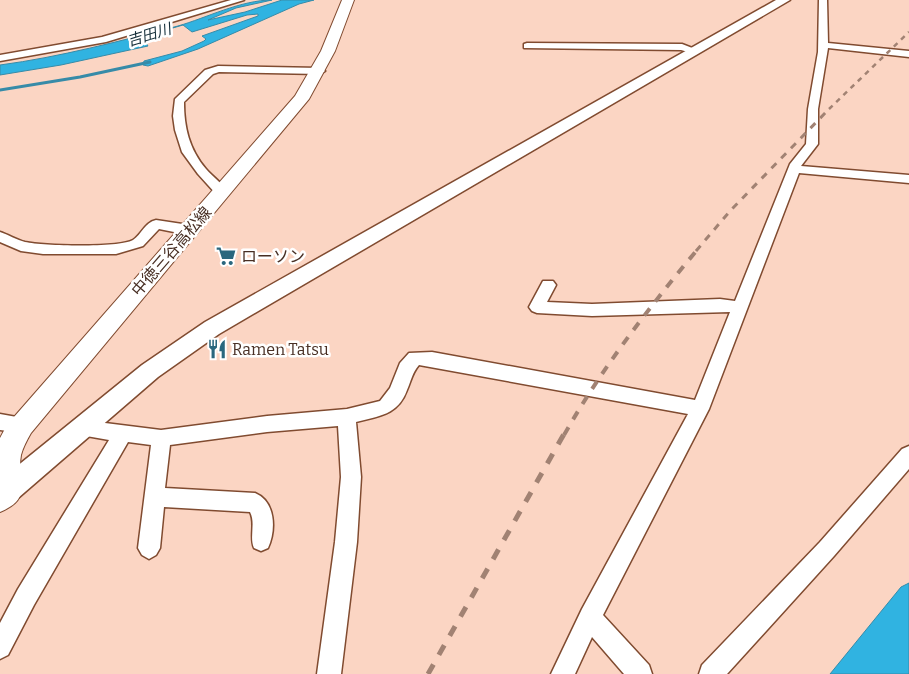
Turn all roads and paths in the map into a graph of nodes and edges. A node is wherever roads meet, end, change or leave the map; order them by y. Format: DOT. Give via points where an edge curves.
graph roads {
  1 [pos="240,0"];
  2 [pos="348,0"];
  3 [pos="784,0"];
  4 [pos="823,0"];
  5 [pos="823,45"];
  6 [pos="527,46"];
  7 [pos="696,51"];
  8 [pos="909,54"];
  9 [pos="0,58"];
  10 [pos="320,71"];
  11 [pos="794,169"];
  12 [pos="909,179"];
  13 [pos="222,192"];
  14 [pos="189,230"];
  15 [pos="0,237"];
  16 [pos="548,285"];
  17 [pos="740,307"];
  18 [pos="700,409"];
  19 [pos="347,417"];
  20 [pos="81,428"];
  21 [pos="123,433"];
  22 [pos="8,437"];
  23 [pos="161,438"];
  24 [pos="909,455"];
  25 [pos="5,493"];
  26 [pos="155,497"];
  27 [pos="261,542"];
  28 [pos="149,548"];
  29 [pos="590,617"];
  30 [pos="0,647"];
  31 [pos="329,674"];
  32 [pos="563,674"];
  33 [pos="640,674"];
  34 [pos="711,674"];
  1 -- 9 [label="street" via="103,40"];
  2 -- 10 [label="main road, 中徳三谷高松線" via="335,41"];
  3 -- 7 [label="street"];
  4 -- 5 [label="street"];
  5 -- 8 [label="street"];
  5 -- 11 [label="street" via="813,109 812,144"];
  6 -- 7 [label="street" via="682,47"];
  7 -- 20 [label="street" via="212,328 150,371"];
  10 -- 13 [label="main road, 中徳三谷高松線"];
  10 -- 13 [label="street" via="218,69 208,72 179,101 178,115 186,151"];
  11 -- 12 [label="street"];
  11 -- 17 [label="street"];
  13 -- 14 [label="main road, 中徳三谷高松線"];
  14 -- 15 [label="street" via="156,224 138,243 116,249 91,250 21,246"];
  14 -- 22 [label="main road, 中徳三谷高松線"];
  16 -- 17 [label="street" via="537,307 592,310"];
  17 -- 18 [label="street"];
  18 -- 19 [label="street" via="415,358 406,368 398,392 386,407"];
  18 -- 29 [label="street"];
  19 -- 23 [label="street"];
  19 -- 31 [label="street" via="350,478 347,524"];
  20 -- 21 [label="street"];
  20 -- 25 [label="street"];
  21 -- 23 [label="street"];
  21 -- 30 [label="street"];
  22 -- 25 [label="main road, 中徳三谷高松線"];
  23 -- 26 [label="street"];
  24 -- 34 [label="street"];
  26 -- 27 [label="street" via="255,502 263,515"];
  26 -- 28 [label="street"];
  29 -- 32 [label="street"];
  29 -- 33 [label="street"];
}
